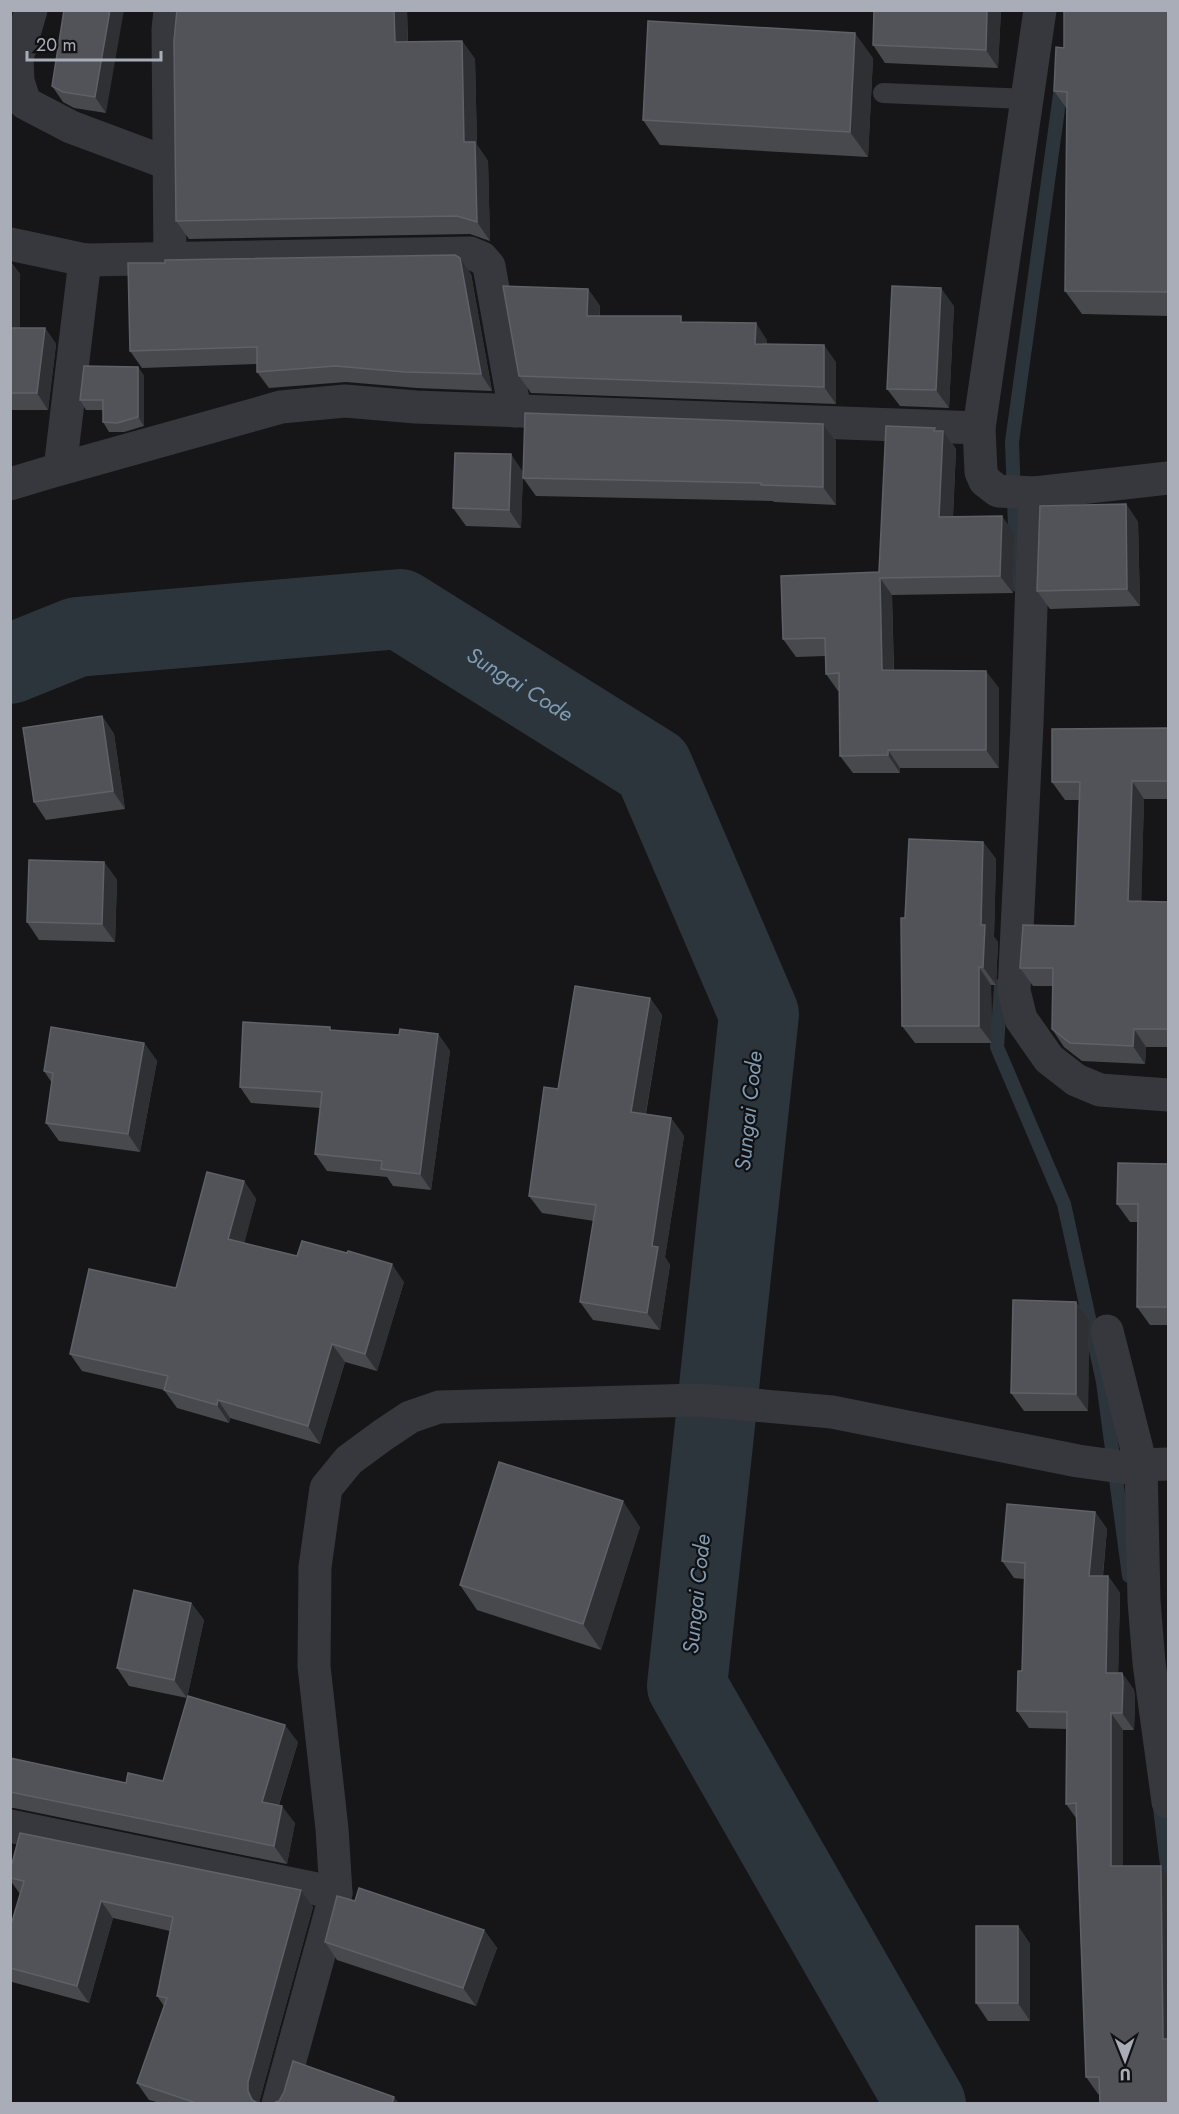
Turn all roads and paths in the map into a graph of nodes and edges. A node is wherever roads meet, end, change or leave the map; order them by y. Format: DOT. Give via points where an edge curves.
graph roads {
  1 [pos="31,10"];
  2 [pos="170,10"];
  3 [pos="1040,10"];
  4 [pos="883,93"];
  5 [pos="1027,99"];
  6 [pos="170,164"];
  7 [pos="10,244"];
  8 [pos="85,260"];
  9 [pos="170,260"];
  10 [pos="515,411"];
  11 [pos="979,428"];
  12 [pos="60,468"];
  13 [pos="1168,478"];
  14 [pos="10,484"];
  15 [pos="1021,492"];
  16 [pos="1168,1095"];
  17 [pos="1107,1332"];
  18 [pos="1134,1465"];
  19 [pos="1168,1802"];
  20 [pos="10,1826"];
  21 [pos="336,1893"];
  22 [pos="278,2103"];
  1 -- 6 [label="street" via="17,58 18,81 25,103 71,128"];
  2 -- 6 [label="street"];
  3 -- 5 [label="street"];
  4 -- 5 [label="lane"];
  5 -- 11 [label="street"];
  6 -- 9 [label="street"];
  7 -- 8 [label="street"];
  8 -- 9 [label="street"];
  8 -- 12 [label="street"];
  9 -- 10 [label="street" via="470,253 483,258 489,266"];
  10 -- 11 [label="street"];
  10 -- 12 [label="street" via="345,401 281,406"];
  11 -- 15 [label="street" via="985,481 990,487"];
  12 -- 14 [label="street"];
  13 -- 15 [label="street"];
  15 -- 16 [label="street" via="1027,724 1014,991 1021,1019 1049,1059 1076,1080 1100,1090"];
  17 -- 18 [label="street"];
  18 -- 19 [label="street" via="1149,1663"];
  18 -- 21 [label="street" via="832,1412 698,1400 439,1407 410,1416 349,1460 326,1488 315,1567 314,1666"];
  20 -- 21 [label="street"];
  21 -- 22 [label="street"];
}
